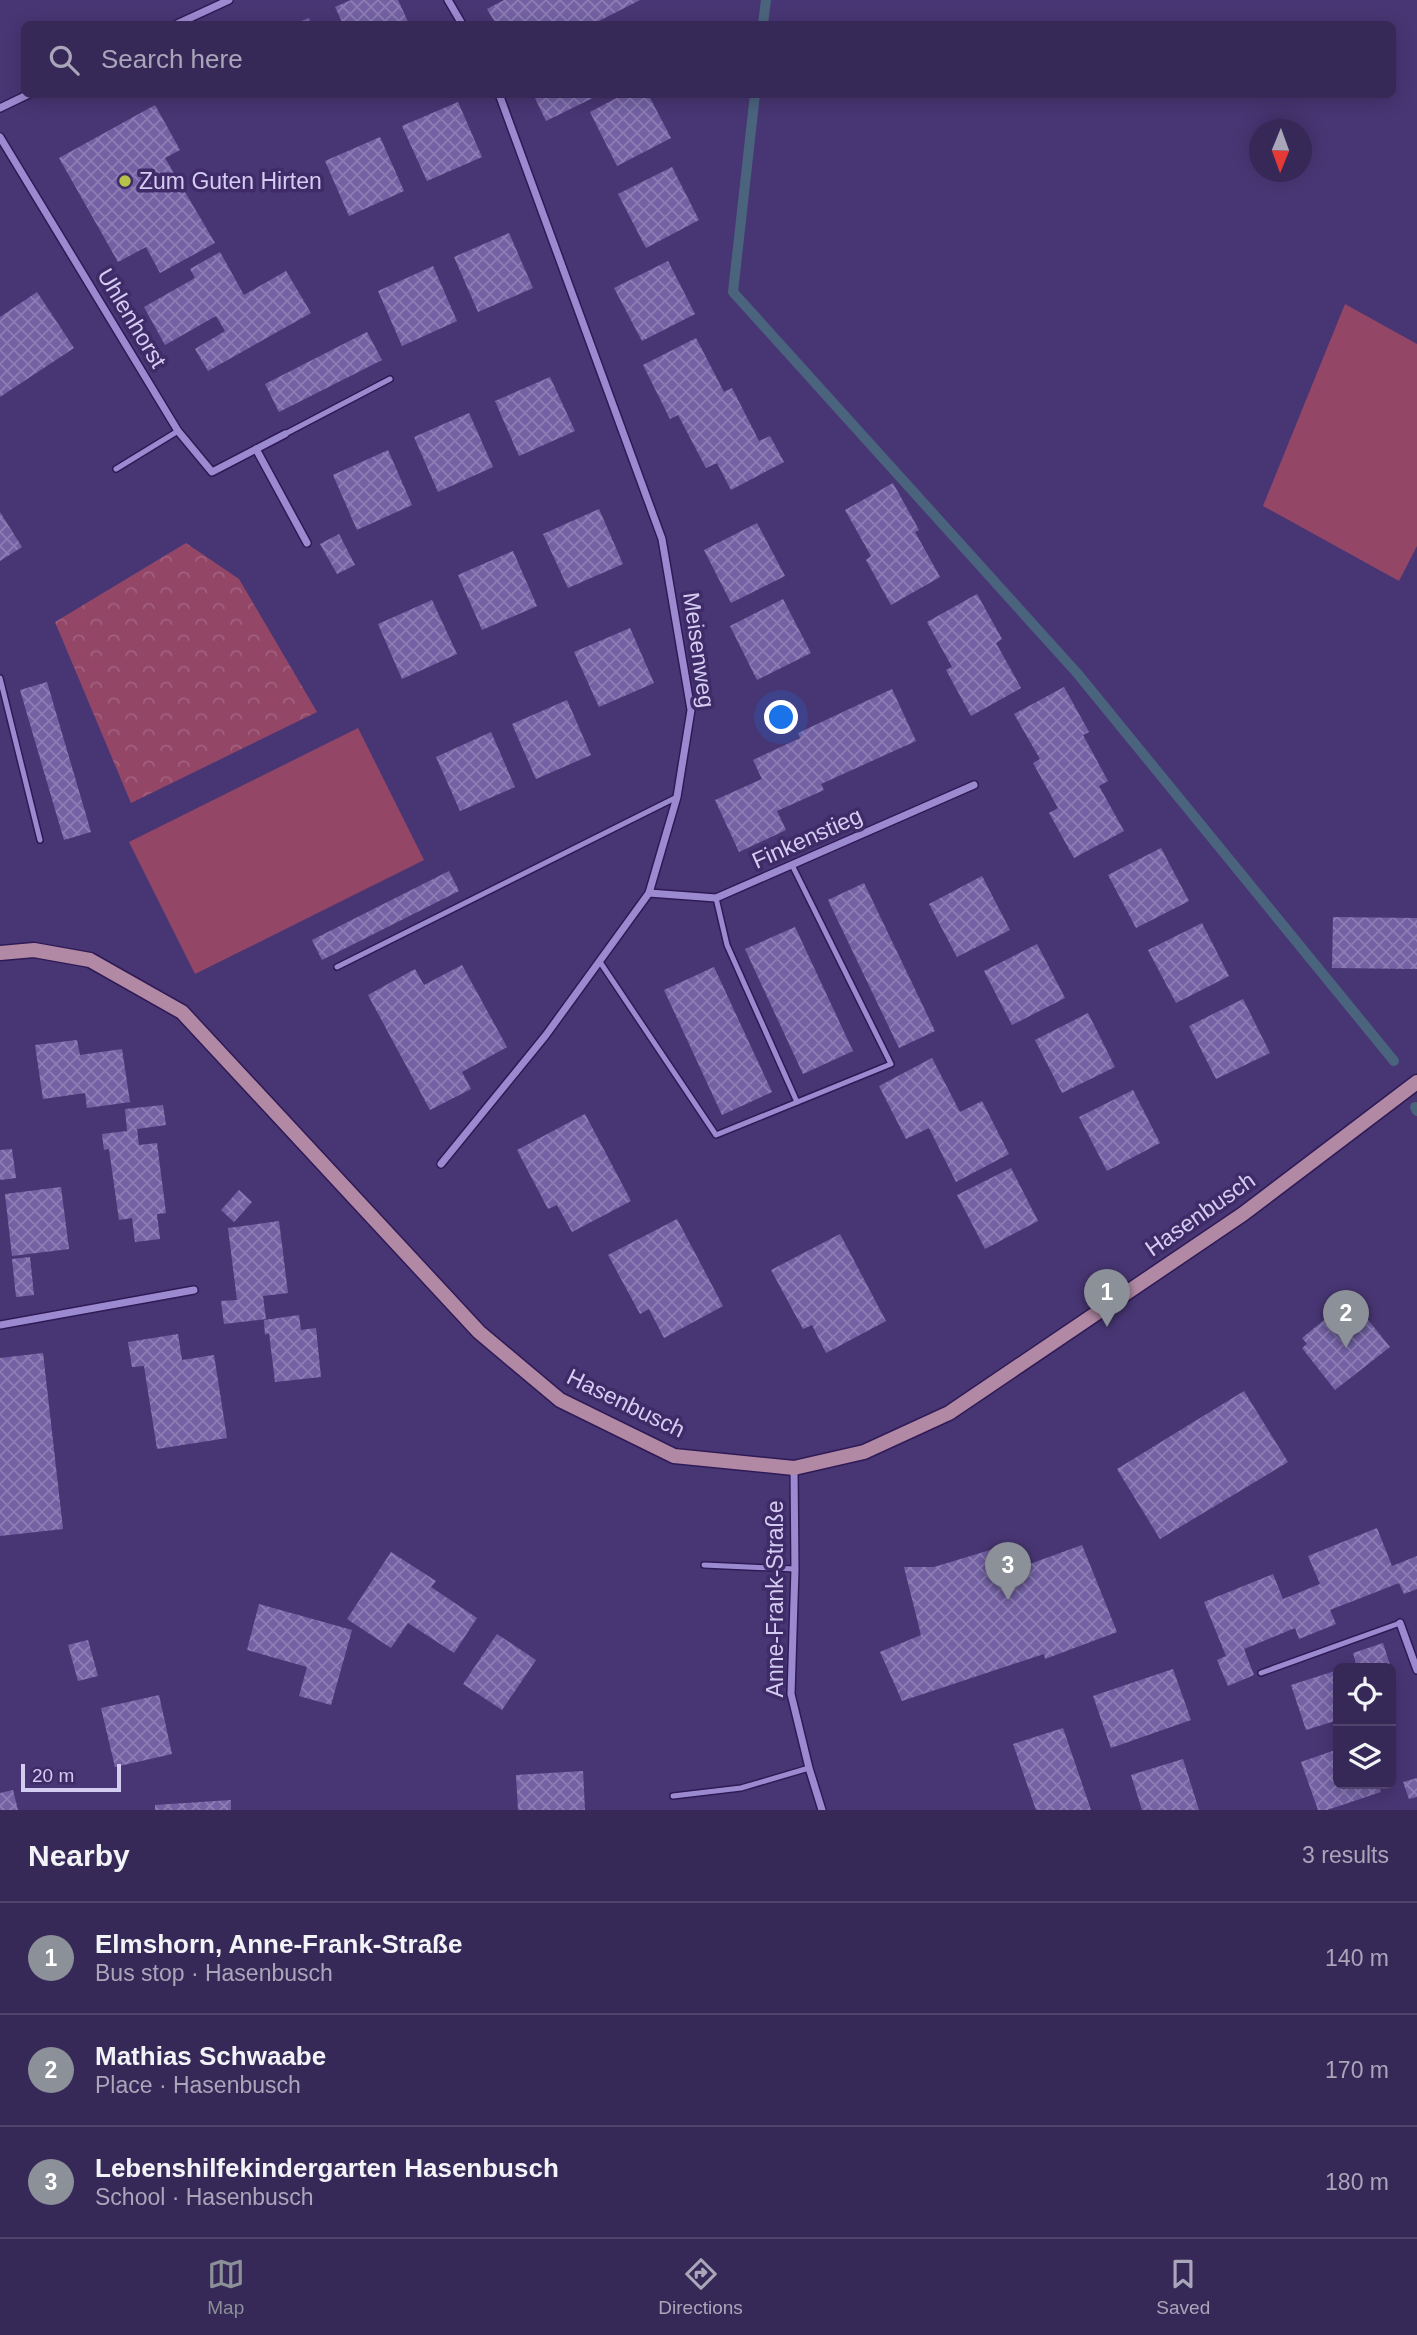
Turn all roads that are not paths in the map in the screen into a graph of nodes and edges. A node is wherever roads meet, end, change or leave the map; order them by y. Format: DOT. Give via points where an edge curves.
graph roads {
  1 [pos="229,0"];
  2 [pos="447,0"];
  3 [pos="184,21"];
  4 [pos="460,21"];
  5 [pos="21,98"];
  6 [pos="500,98"];
  7 [pos="0,108"];
  8 [pos="0,137"];
  9 [pos="390,379"];
  10 [pos="178,431"];
  11 [pos="285,434"];
  12 [pos="256,449"];
  13 [pos="116,469"];
  14 [pos="307,543"];
  15 [pos="0,678"];
  16 [pos="974,785"];
  17 [pos="677,797"];
  18 [pos="40,840"];
  19 [pos="792,865"];
  20 [pos="649,892"];
  21 [pos="716,898"];
  22 [pos="0,953"];
  23 [pos="600,962"];
  24 [pos="337,967"];
  25 [pos="1417,1082"];
  26 [pos="797,1102"];
  27 [pos="441,1164"];
  28 [pos="194,1290"];
  29 [pos="0,1325"];
  30 [pos="794,1468"];
  31 [pos="704,1565"];
  32 [pos="795,1569"];
  33 [pos="1400,1623"];
  34 [pos="1417,1670"];
  35 [pos="1261,1672"];
  36 [pos="808,1768"];
  37 [pos="673,1796"];
  38 [pos="822,1810"];
  1 -- 3 [label="street"];
  2 -- 4 [label="street"];
  5 -- 7 [label="street"];
  6 -- 17 [label="street, Meisenweg" via="662,539 691,710"];
  8 -- 10 [label="street, Uhlenhorst"];
  9 -- 11 [label="lane"];
  10 -- 12 [label="street, Uhlenhorst" via="212,472"];
  10 -- 13 [label="lane"];
  11 -- 12 [label="street, Uhlenhorst"];
  12 -- 14 [label="street"];
  15 -- 18 [label="lane"];
  16 -- 19 [label="street, Finkenstieg"];
  17 -- 20 [label="street, Meisenweg"];
  17 -- 24 [label="lane"];
  19 -- 21 [label="street, Finkenstieg"];
  19 -- 26 [label="lane" via="891,1064"];
  20 -- 21 [label="street, Finkenstieg"];
  20 -- 23 [label="street, Meisenweg"];
  21 -- 26 [label="lane" via="727,945"];
  22 -- 30 [label="main road, Hasenbusch" via="34,950 90,960 182,1012 479,1332 560,1400 674,1456"];
  23 -- 26 [label="lane" via="716,1135"];
  23 -- 27 [label="street, Meisenweg"];
  25 -- 30 [label="main road, Hasenbusch" via="1243,1213 949,1413 864,1452"];
  28 -- 29 [label="street"];
  30 -- 32 [label="street, Anne-Frank-Straße"];
  31 -- 32 [label="lane"];
  32 -- 36 [label="street, Anne-Frank-Straße" via="791,1694"];
  33 -- 34 [label="street"];
  33 -- 35 [label="lane"];
  36 -- 37 [label="lane" via="741,1788"];
  36 -- 38 [label="street, Anne-Frank-Straße"];
}
